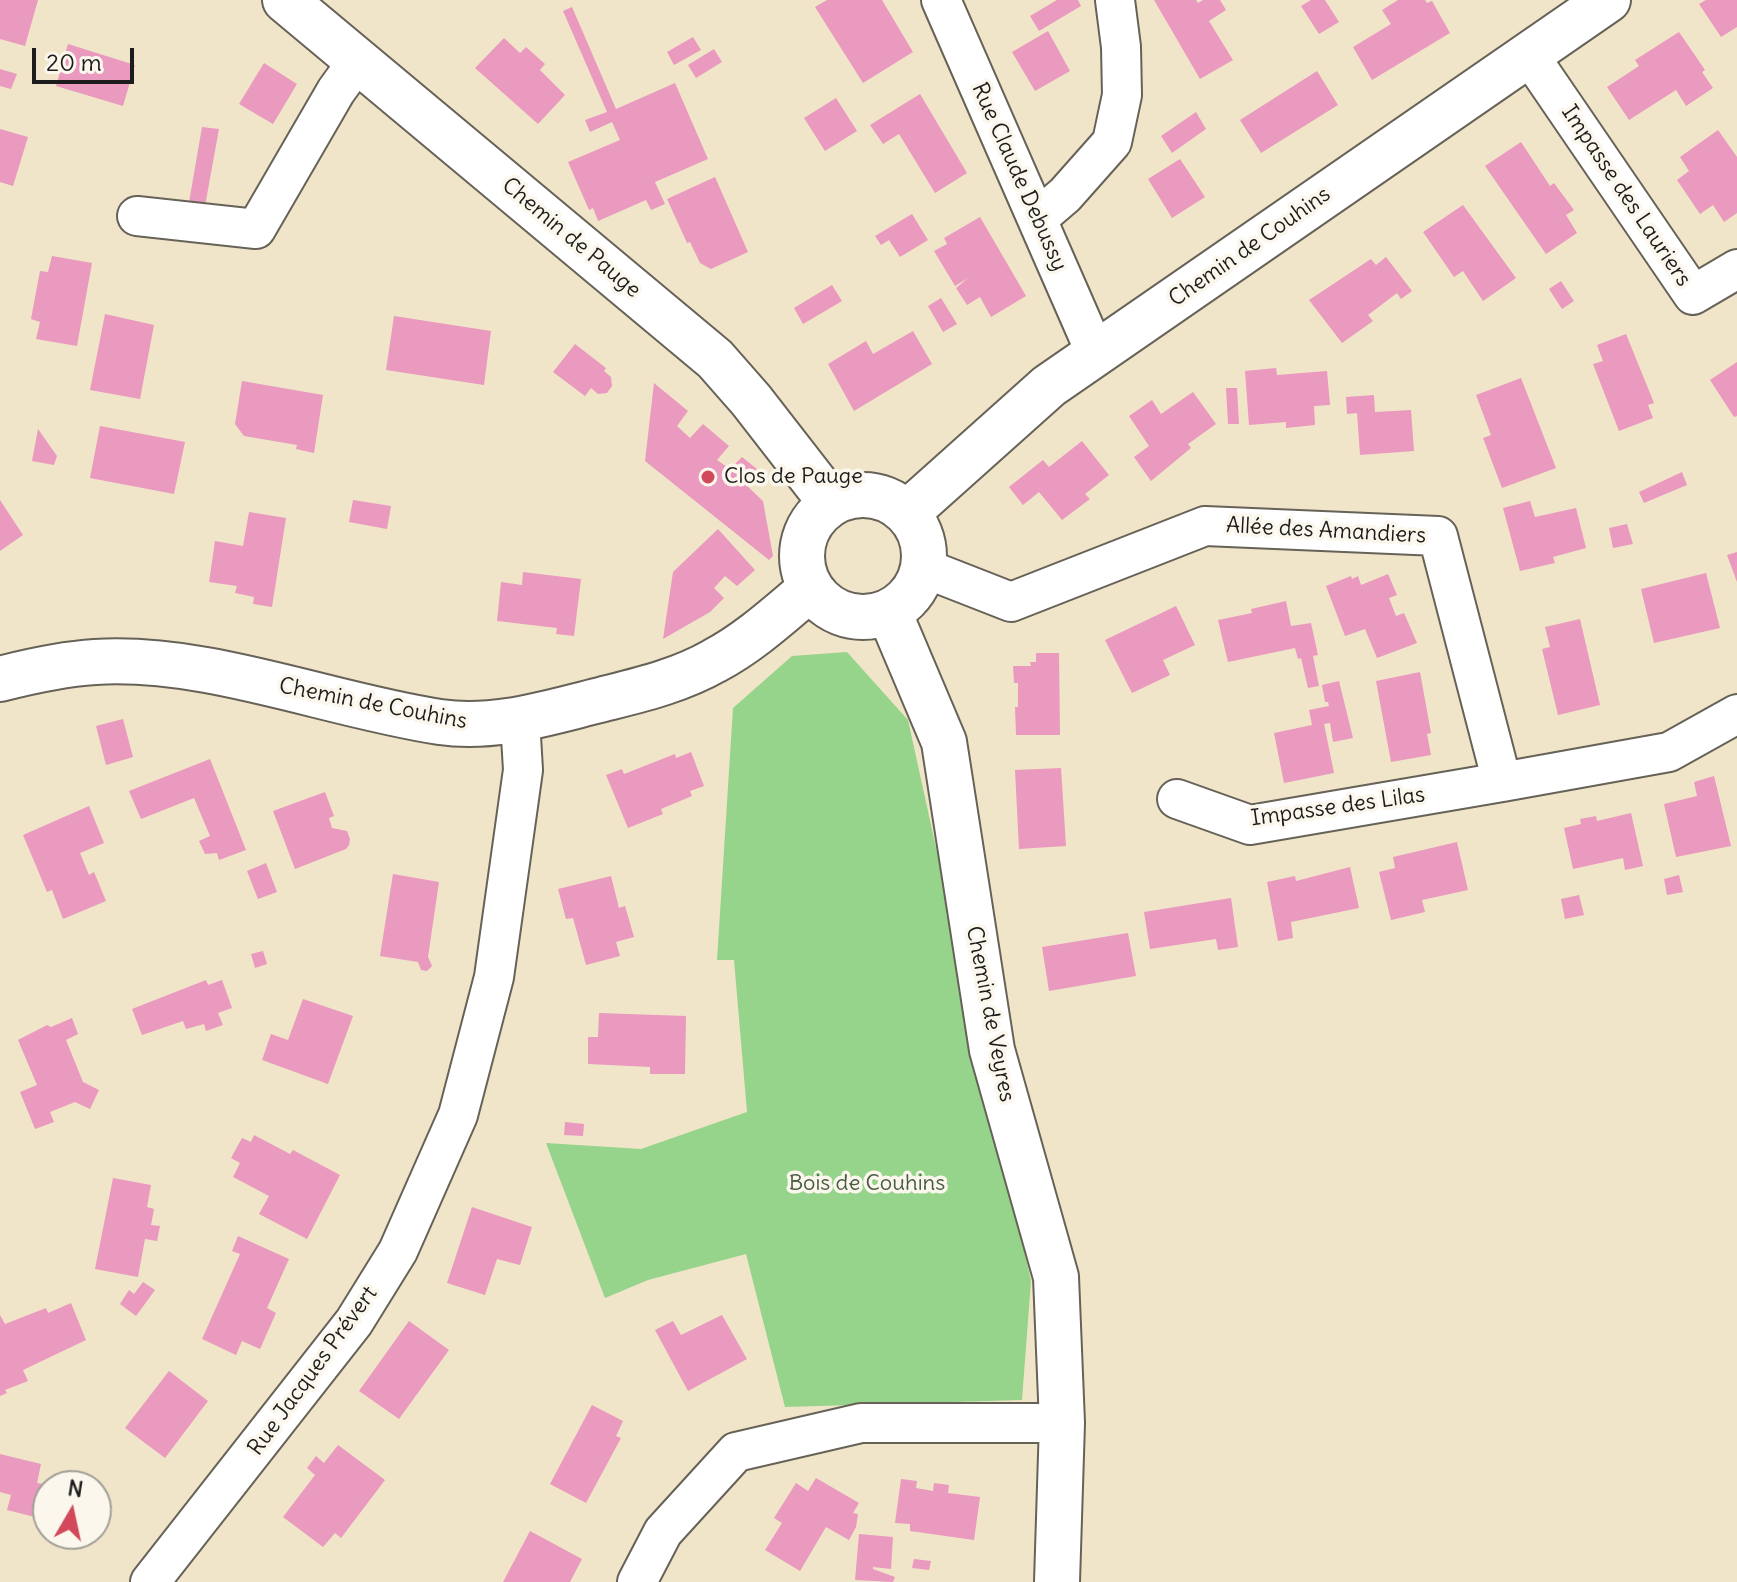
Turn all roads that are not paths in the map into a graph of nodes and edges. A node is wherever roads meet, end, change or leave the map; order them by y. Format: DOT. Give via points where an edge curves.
graph roads {
  1 [pos="285,0"];
  2 [pos="941,0"];
  3 [pos="1115,0"];
  4 [pos="1608,0"];
  5 [pos="1529,55"];
  6 [pos="357,62"];
  7 [pos="137,216"];
  8 [pos="1037,219"];
  9 [pos="1737,269"];
  10 [pos="1096,354"];
  11 [pos="831,503"];
  12 [pos="907,513"];
  13 [pos="924,568"];
  14 [pos="811,588"];
  15 [pos="889,612"];
  16 [pos="0,679"];
  17 [pos="1737,714"];
  18 [pos="520,720"];
  19 [pos="1502,782"];
  20 [pos="1177,799"];
  21 [pos="1062,1423"];
  22 [pos="150,1582"];
  23 [pos="637,1582"];
  24 [pos="1057,1582"];
  1 -- 6 [label="street, Chemin de Pauge"];
  2 -- 8 [label="street, Rue Claude Debussy"];
  3 -- 8 [label="street" via="1122,95 1112,142"];
  4 -- 5 [label="street, Chemin de Couhins"];
  5 -- 9 [label="street, Impasse des Lauriers" via="1693,295"];
  5 -- 10 [label="street, Chemin de Couhins"];
  6 -- 7 [label="street" via="256,229"];
  6 -- 11 [label="street, Chemin de Pauge" via="715,359"];
  8 -- 10 [label="street, Rue Claude Debussy"];
  10 -- 12 [label="street, Chemin de Couhins" via="1049,386"];
  11 -- 12 [label="street" via="850,495 871,495 890,500"];
  11 -- 14 [label="street" via="809,525 804,539 802,567"];
  12 -- 13 [label="street" via="925,548"];
  13 -- 15 [label="street" via="905,602"];
  13 -- 19 [label="street, Allée des Amandiers" via="1011,602 1205,526 1438,536"];
  14 -- 15 [label="street" via="834,611 849,616"];
  14 -- 18 [label="street, Chemin de Couhins" via="736,648 696,671"];
  15 -- 21 [label="street, Chemin de Veyres" via="944,742 992,1050 1056,1277"];
  16 -- 18 [label="street, Chemin de Couhins" via="60,665 142,663 440,722"];
  17 -- 19 [label="street" via="1669,752"];
  18 -- 22 [label="street, Rue Jacques Prévert" via="523,770 494,977 458,1115 437,1165 398,1251 354,1322"];
  19 -- 20 [label="street, Impasse des Lilas" via="1250,825"];
  21 -- 23 [label="street" via="861,1423 736,1452 663,1532"];
  21 -- 24 [label="street, Chemin de Veyres"];
}
